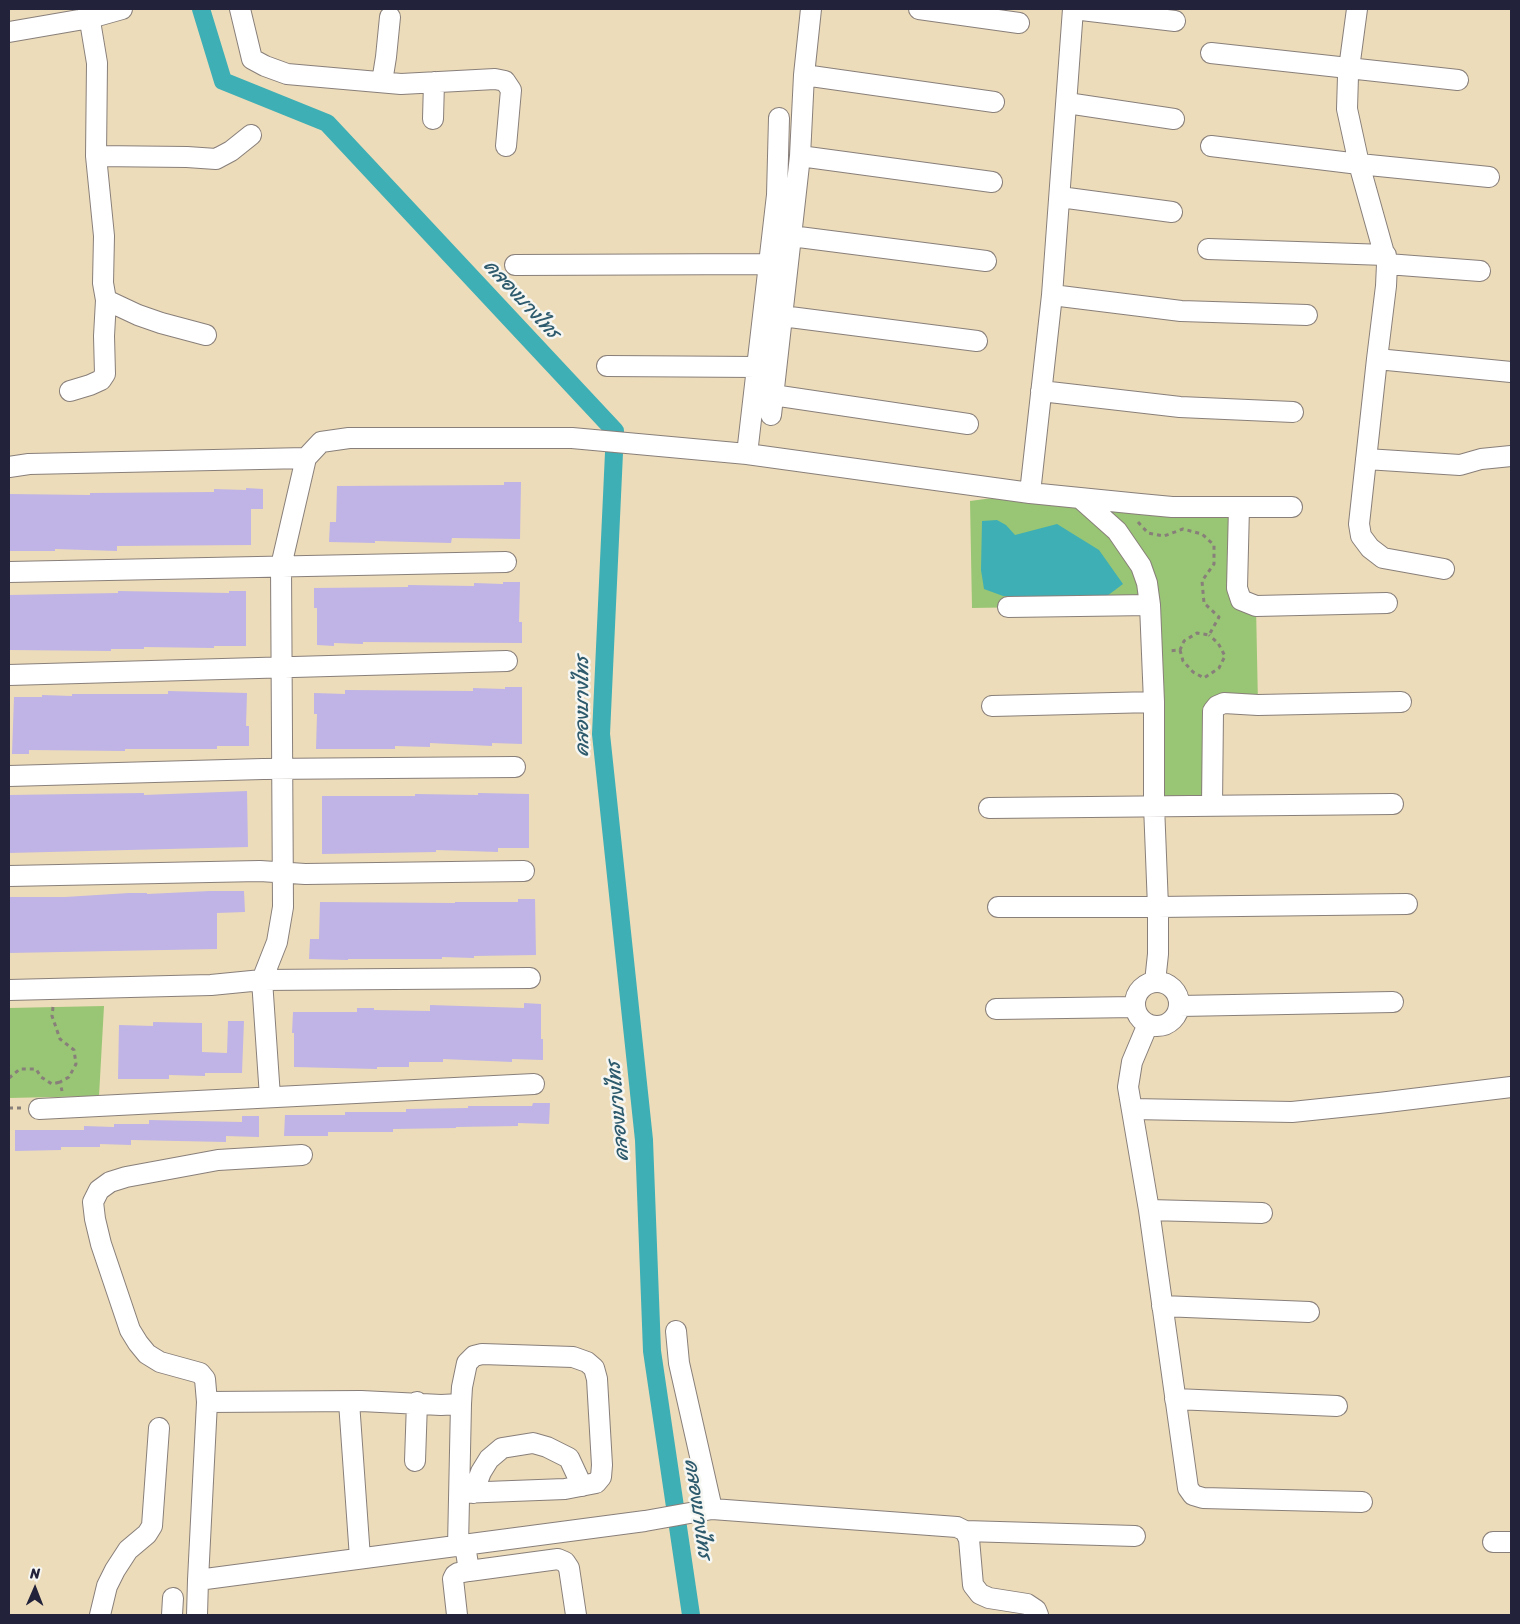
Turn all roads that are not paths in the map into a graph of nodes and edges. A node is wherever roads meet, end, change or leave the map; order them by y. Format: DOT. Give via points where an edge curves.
graph roads {
  1 [pos="122,9"];
  2 [pos="240,9"];
  3 [pos="811,9"];
  4 [pos="919,9"];
  5 [pos="1073,9"];
  6 [pos="1357,9"];
  7 [pos="89,13"];
  8 [pos="390,17"];
  9 [pos="1176,22"];
  10 [pos="1019,23"];
  11 [pos="9,32"];
  12 [pos="1211,53"];
  13 [pos="1349,68"];
  14 [pos="804,75"];
  15 [pos="1458,80"];
  16 [pos="382,82"];
  17 [pos="434,82"];
  18 [pos="994,102"];
  19 [pos="1067,103"];
  20 [pos="779,118"];
  21 [pos="433,119"];
  22 [pos="1174,119"];
  23 [pos="251,135"];
  24 [pos="506,146"];
  25 [pos="1211,146"];
  26 [pos="96,156"];
  27 [pos="800,156"];
  28 [pos="1359,164"];
  29 [pos="1489,177"];
  30 [pos="992,182"];
  31 [pos="1060,197"];
  32 [pos="1172,212"];
  33 [pos="791,236"];
  34 [pos="1208,249"];
  35 [pos="1386,259"];
  36 [pos="986,261"];
  37 [pos="769,264"];
  38 [pos="515,265"];
  39 [pos="1480,271"];
  40 [pos="1052,295"];
  41 [pos="106,300"];
  42 [pos="1307,315"];
  43 [pos="782,316"];
  44 [pos="206,335"];
  45 [pos="977,341"];
  46 [pos="1378,359"];
  47 [pos="607,366"];
  48 [pos="757,367"];
  49 [pos="1511,372"];
  50 [pos="70,391"];
  51 [pos="1041,391"];
  52 [pos="1293,412"];
  53 [pos="968,424"];
  54 [pos="747,454"];
  55 [pos="1511,456"];
  56 [pos="306,458"];
  57 [pos="1366,459"];
  58 [pos="9,467"];
  59 [pos="1030,493"];
  60 [pos="1080,498"];
  61 [pos="1240,507"];
  62 [pos="1292,507"];
  63 [pos="506,562"];
  64 [pos="281,566"];
  65 [pos="1444,569"];
  66 [pos="9,572"];
  67 [pos="1387,603"];
  68 [pos="1150,605"];
  69 [pos="1008,607"];
  70 [pos="507,661"];
  71 [pos="282,667"];
  72 [pos="9,675"];
  73 [pos="1154,702"];
  74 [pos="1401,702"];
  75 [pos="992,706"];
  76 [pos="515,767"];
  77 [pos="282,770"];
  78 [pos="9,776"];
  79 [pos="1393,804"];
  80 [pos="1154,805"];
  81 [pos="1212,806"];
  82 [pos="990,808"];
  83 [pos="524,871"];
  84 [pos="283,873"];
  85 [pos="9,876"];
  86 [pos="1407,904"];
  87 [pos="998,906"];
  88 [pos="1158,907"];
  89 [pos="530,978"];
  90 [pos="262,980"];
  91 [pos="1155,982"];
  92 [pos="9,990"];
  93 [pos="1392,1002"];
  94 [pos="1180,1006"];
  95 [pos="1135,1007"];
  96 [pos="996,1009"];
  97 [pos="1148,1024"];
  98 [pos="534,1084"];
  99 [pos="1511,1087"];
  100 [pos="270,1097"];
  101 [pos="39,1109"];
  102 [pos="1132,1109"];
  103 [pos="302,1156"];
  104 [pos="1149,1210"];
  105 [pos="1262,1213"];
  106 [pos="1162,1306"];
  107 [pos="1309,1312"];
  108 [pos="676,1331"];
  109 [pos="1174,1399"];
  110 [pos="207,1402"];
  111 [pos="349,1402"];
  112 [pos="417,1402"];
  113 [pos="461,1404"];
  114 [pos="1338,1406"];
  115 [pos="159,1428"];
  116 [pos="415,1461"];
  117 [pos="582,1486"];
  118 [pos="466,1493"];
  119 [pos="1362,1502"];
  120 [pos="710,1510"];
  121 [pos="967,1535"];
  122 [pos="1135,1536"];
  123 [pos="462,1545"];
  124 [pos="360,1558"];
  125 [pos="469,1571"];
  126 [pos="198,1580"];
  127 [pos="100,1615"];
  128 [pos="198,1615"];
  129 [pos="457,1615"];
  130 [pos="576,1615"];
  131 [pos="1038,1615"];
  1 -- 7 [label="street"];
  2 -- 16 [label="street" via="252,59 265,66 287,74"];
  3 -- 14 [label="street"];
  4 -- 10 [label="street"];
  5 -- 9 [label="street"];
  5 -- 19 [label="street"];
  6 -- 13 [label="street"];
  7 -- 11 [label="street"];
  7 -- 26 [label="street" via="97,63"];
  8 -- 16 [label="street"];
  12 -- 13 [label="street"];
  13 -- 15 [label="street"];
  13 -- 28 [label="street" via="1346,109"];
  14 -- 18 [label="street"];
  14 -- 27 [label="street"];
  16 -- 17 [label="street"];
  17 -- 21 [label="street"];
  17 -- 24 [label="street" via="504,81 511,90"];
  19 -- 22 [label="street"];
  19 -- 31 [label="street"];
  20 -- 37 [label="street" via="777,195"];
  23 -- 26 [label="street" via="216,158"];
  25 -- 28 [label="street"];
  26 -- 41 [label="street"];
  27 -- 30 [label="street"];
  27 -- 33 [label="street"];
  28 -- 29 [label="street"];
  28 -- 35 [label="street"];
  31 -- 32 [label="street"];
  31 -- 40 [label="street"];
  33 -- 36 [label="street"];
  33 -- 43 [label="street"];
  34 -- 35 [label="street"];
  35 -- 39 [label="street"];
  35 -- 46 [label="street"];
  37 -- 38 [label="street"];
  37 -- 48 [label="street"];
  40 -- 42 [label="street" via="1181,311"];
  40 -- 51 [label="street"];
  41 -- 44 [label="street" via="138,315"];
  41 -- 50 [label="street" via="105,374 101,380"];
  43 -- 45 [label="street"];
  43 -- 53 [label="street" via="772,405"];
  46 -- 49 [label="street"];
  46 -- 57 [label="street"];
  47 -- 48 [label="street"];
  48 -- 54 [label="street"];
  51 -- 52 [label="street" via="1180,407"];
  51 -- 59 [label="street"];
  54 -- 56 [label="street" via="572,438 349,438 321,442"];
  54 -- 59 [label="street"];
  55 -- 57 [label="street" via="1460,465"];
  56 -- 58 [label="street" via="54,463"];
  56 -- 64 [label="street"];
  57 -- 65 [label="street" via="1359,524 1361,536 1384,558"];
  59 -- 60 [label="street"];
  60 -- 61 [label="street" via="1172,507"];
  60 -- 68 [label="street" via="1117,532 1141,566"];
  61 -- 62 [label="street"];
  61 -- 67 [label="street" via="1237,588 1241,600 1256,606"];
  63 -- 64 [label="street"];
  64 -- 66 [label="street"];
  64 -- 71 [label="street"];
  68 -- 69 [label="street"];
  68 -- 73 [label="street"];
  70 -- 71 [label="street"];
  71 -- 72 [label="street"];
  71 -- 77 [label="street"];
  73 -- 75 [label="street"];
  73 -- 80 [label="street"];
  74 -- 81 [label="street" via="1224,703 1217,706 1213,711"];
  76 -- 77 [label="street"];
  77 -- 78 [label="street"];
  77 -- 84 [label="street"];
  79 -- 81 [label="street"];
  80 -- 81 [label="street"];
  80 -- 82 [label="street"];
  80 -- 88 [label="street"];
  83 -- 84 [label="street"];
  84 -- 85 [label="street"];
  84 -- 90 [label="street" via="283,907 277,942"];
  86 -- 88 [label="street"];
  87 -- 88 [label="street"];
  88 -- 91 [label="street"];
  89 -- 90 [label="street"];
  90 -- 92 [label="street" via="211,985"];
  90 -- 100 [label="street"];
  91 -- 94 [label="street" via="1168,984 1177,993"];
  91 -- 95 [label="street" via="1140,990"];
  93 -- 94 [label="street"];
  94 -- 97 [label="street" via="1177,1016 1169,1023"];
  95 -- 96 [label="street"];
  95 -- 97 [label="street" via="1139,1017"];
  97 -- 102 [label="street" via="1132,1062 1128,1087"];
  98 -- 100 [label="street"];
  99 -- 102 [label="street" via="1292,1112"];
  100 -- 101 [label="street"];
  102 -- 104 [label="street"];
  103 -- 110 [label="street" via="218,1160 126,1177 99,1190 93,1202 101,1244 130,1330 147,1354 160,1362 200,1372 205,1379"];
  104 -- 105 [label="street"];
  104 -- 106 [label="street"];
  106 -- 107 [label="street"];
  106 -- 109 [label="street"];
  108 -- 120 [label="street" via="679,1363"];
  109 -- 114 [label="street"];
  109 -- 119 [label="street" via="1188,1488 1194,1495 1204,1498"];
  110 -- 111 [label="street"];
  110 -- 126 [label="street"];
  111 -- 112 [label="street"];
  111 -- 124 [label="street"];
  112 -- 113 [label="street"];
  112 -- 116 [label="street"];
  113 -- 117 [label="street" via="465,1372 474,1356 573,1357 588,1362 598,1379 602,1465 601,1476 596,1482"];
  113 -- 118 [label="street"];
  115 -- 127 [label="street" via="152,1526 128,1550 115,1570 107,1586"];
  117 -- 118 [label="street"];
  117 -- 118 [label="street" via="569,1458 533,1443 502,1448 489,1459"];
  118 -- 123 [label="street"];
  120 -- 121 [label="street" via="957,1527"];
  120 -- 123 [label="street"];
  121 -- 122 [label="street"];
  121 -- 131 [label="street" via="974,1585 980,1594 1027,1604"];
  123 -- 124 [label="street"];
  123 -- 125 [label="street"];
  124 -- 126 [label="street"];
  125 -- 129 [label="street" via="454,1575"];
  125 -- 130 [label="street" via="558,1559 566,1562"];
  126 -- 128 [label="street"];
}
